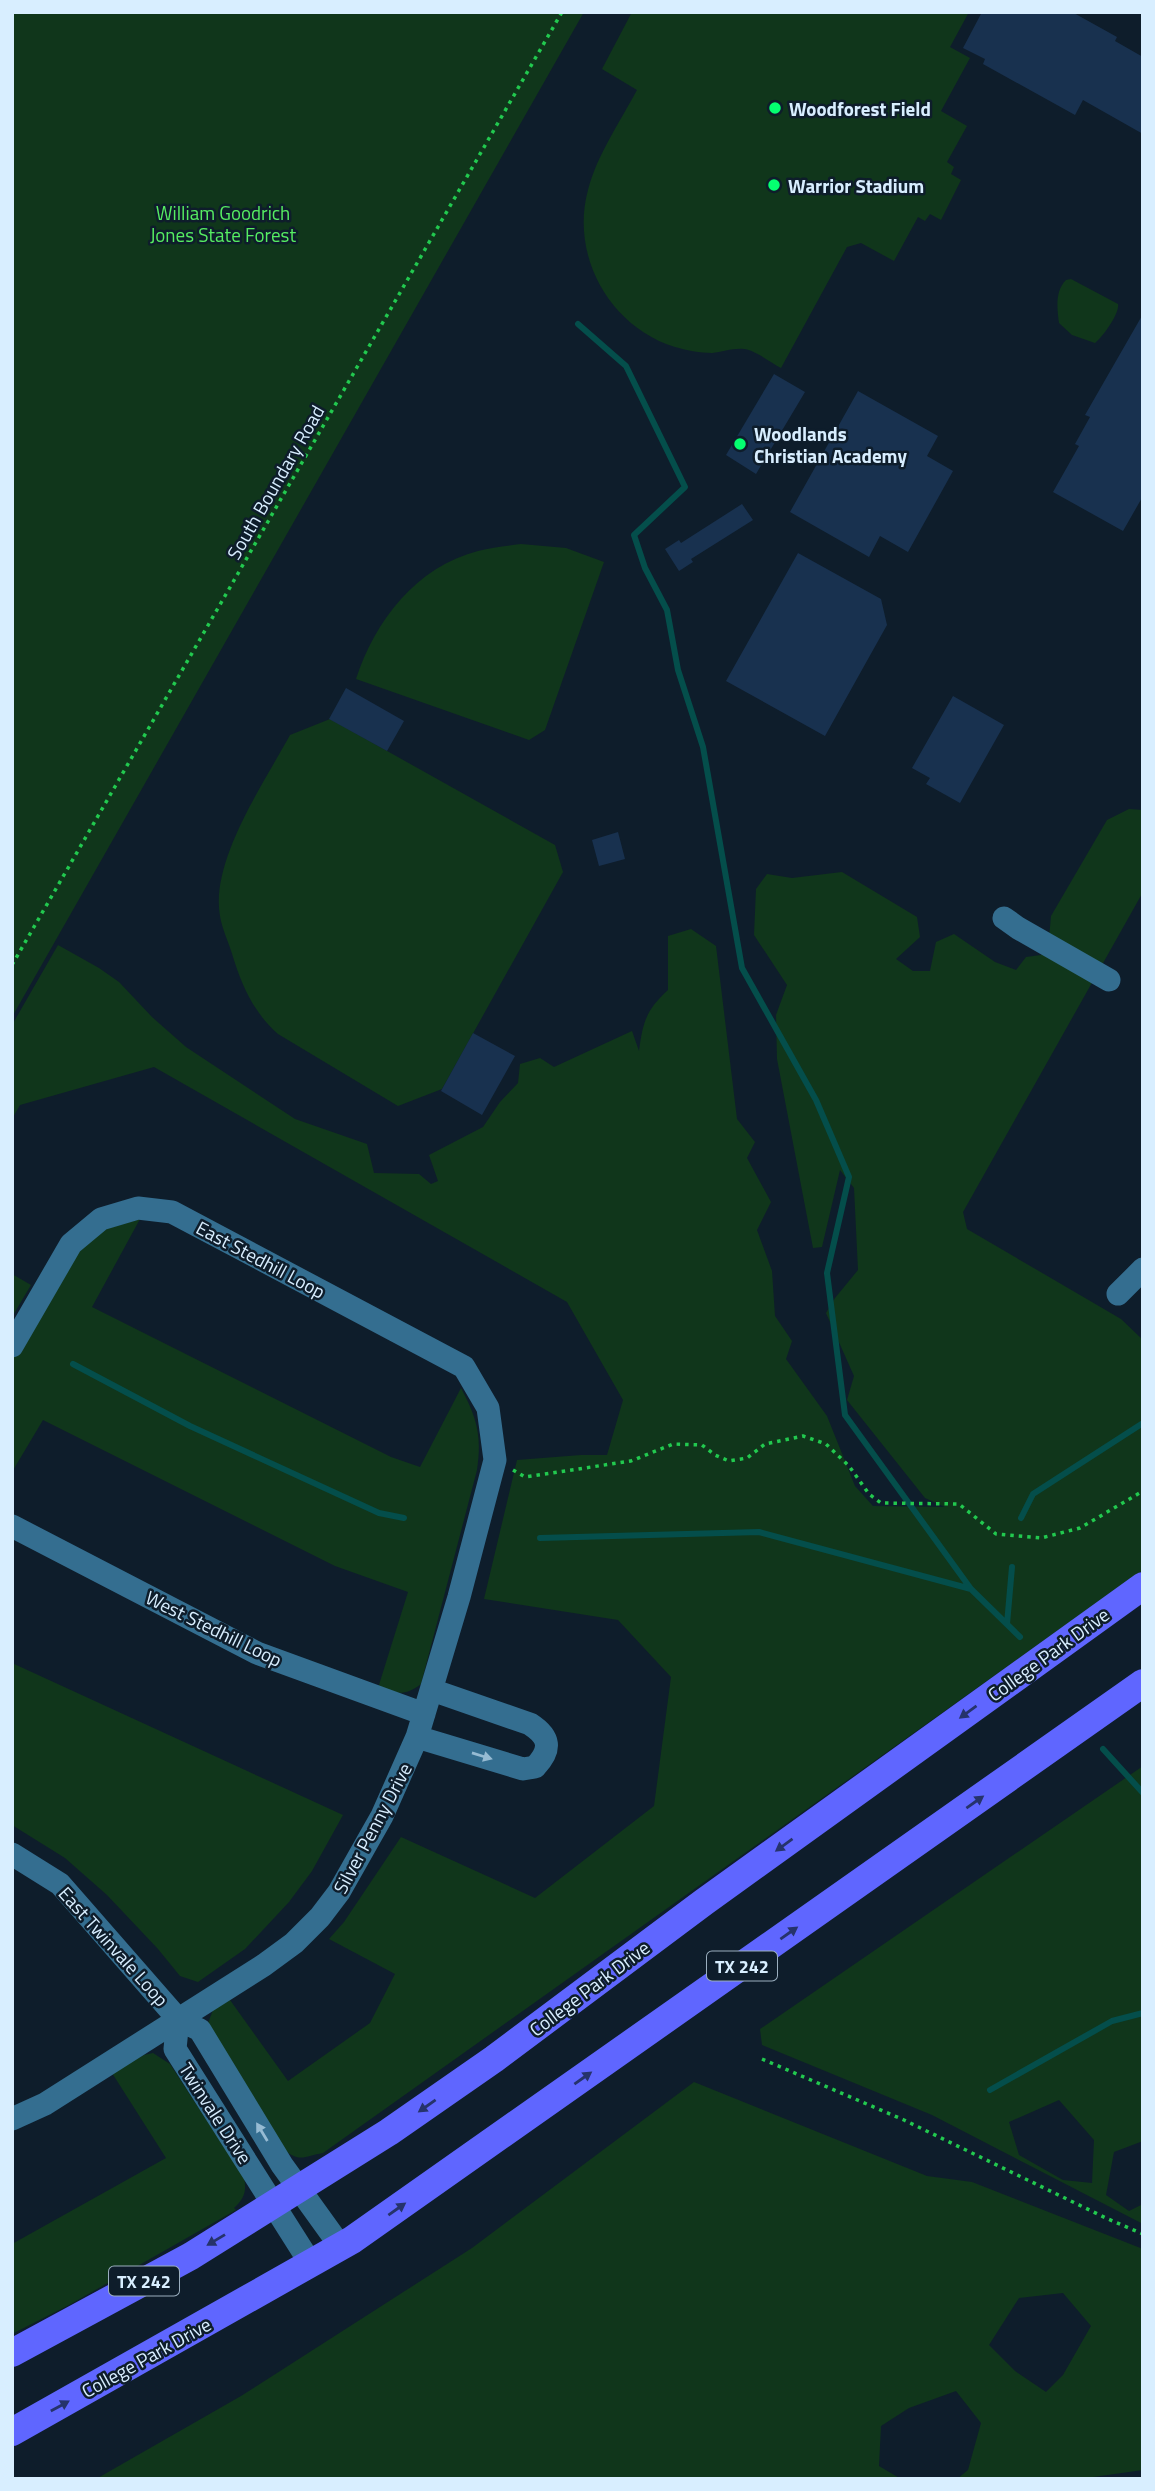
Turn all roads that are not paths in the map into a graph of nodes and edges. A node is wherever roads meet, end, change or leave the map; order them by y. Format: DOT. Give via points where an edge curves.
graph roads {
  1 [pos="1004,918"];
  2 [pos="1109,980"];
  3 [pos="1143,1269"];
  4 [pos="1118,1294"];
  5 [pos="12,1346"];
  6 [pos="495,1461"];
  7 [pos="12,1526"];
  8 [pos="1143,1586"];
  9 [pos="1143,1683"];
  10 [pos="432,1690"];
  11 [pos="424,1714"];
  12 [pos="417,1737"];
  13 [pos="12,1854"];
  14 [pos="178,2019"];
  15 [pos="12,2119"];
  16 [pos="300,2189"];
  17 [pos="274,2205"];
  18 [pos="341,2247"];
  19 [pos="311,2264"];
  20 [pos="12,2353"];
  21 [pos="12,2432"];
  1 -- 2 [label="street"];
  3 -- 4 [label="street"];
  5 -- 6 [label="street, East Stedhill Loop" via="71,1244 91,1227 101,1219 138,1208 172,1212 464,1367 488,1408"];
  6 -- 10 [label="street, Silver Penny Drive"];
  7 -- 11 [label="street, West Stedhill Loop" via="257,1653"];
  8 -- 16 [label="main road, College Park Drive / TX 242, one-way" via="494,2059"];
  18 -- 9 [label="main road, College Park Drive / TX 242, one-way"];
  10 -- 11 [label="street, Silver Penny Drive"];
  12 -- 10 [label="street, one-way" via="523,1769 535,1767 546,1753 541,1731 530,1724"];
  11 -- 12 [label="street, Silver Penny Drive"];
  12 -- 14 [label="street, Silver Penny Drive" via="382,1816 320,1917 284,1951"];
  13 -- 14 [label="street, East Twinvale Loop" via="60,1884"];
  14 -- 15 [label="street, Silver Penny Drive" via="46,2104"];
  16 -- 14 [label="street, Twinvale Drive, one-way" via="200,2030"];
  14 -- 17 [label="street, Twinvale Drive" via="175,2049"];
  16 -- 17 [label="main road, College Park Drive / TX 242"];
  16 -- 18 [label="street, Twinvale Drive"];
  17 -- 19 [label="street, Twinvale Drive"];
  17 -- 20 [label="main road, College Park Drive / TX 242, one-way" via="191,2256"];
  18 -- 19 [label="main road, College Park Drive / TX 242"];
  21 -- 19 [label="main road, College Park Drive / TX 242, one-way"];
}
